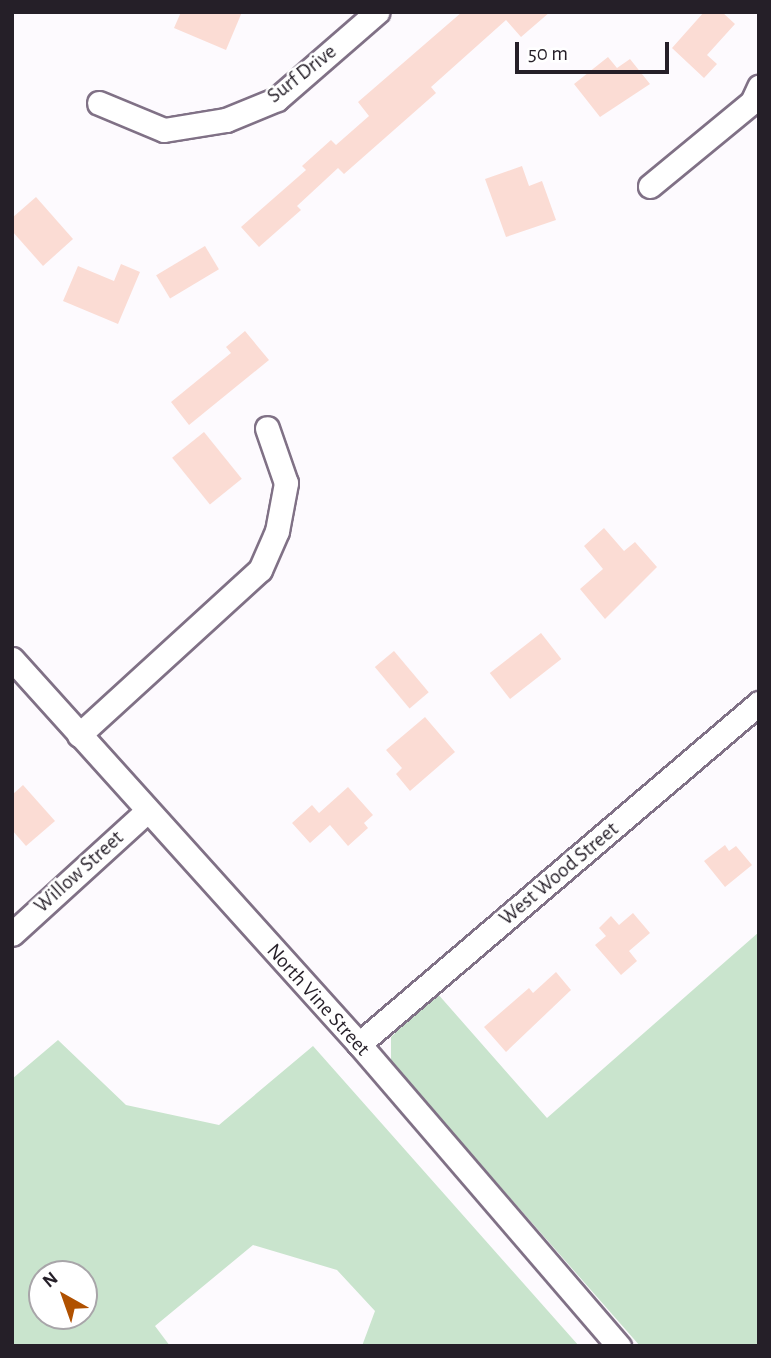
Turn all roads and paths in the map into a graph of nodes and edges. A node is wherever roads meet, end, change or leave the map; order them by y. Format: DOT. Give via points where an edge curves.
graph roads {
  1 [pos="377,12"];
  2 [pos="759,87"];
  3 [pos="99,103"];
  4 [pos="650,186"];
  5 [pos="267,428"];
  6 [pos="12,659"];
  7 [pos="759,703"];
  8 [pos="79,734"];
  9 [pos="147,811"];
  10 [pos="12,933"];
  11 [pos="359,1044"];
  12 [pos="619,1346"];
  1 -- 3 [label="street, Surf Drive" via="277,99 226,120 164,130"];
  2 -- 4 [label="street" via="752,102"];
  5 -- 8 [label="street" via="286,483 277,531 260,570"];
  6 -- 8 [label="street, North Vine Street"];
  7 -- 11 [label="street, West Wood Street"];
  8 -- 9 [label="street, North Vine Street"];
  9 -- 10 [label="street, Willow Street"];
  9 -- 11 [label="street, North Vine Street"];
  11 -- 12 [label="street, North Vine Street"];
}
